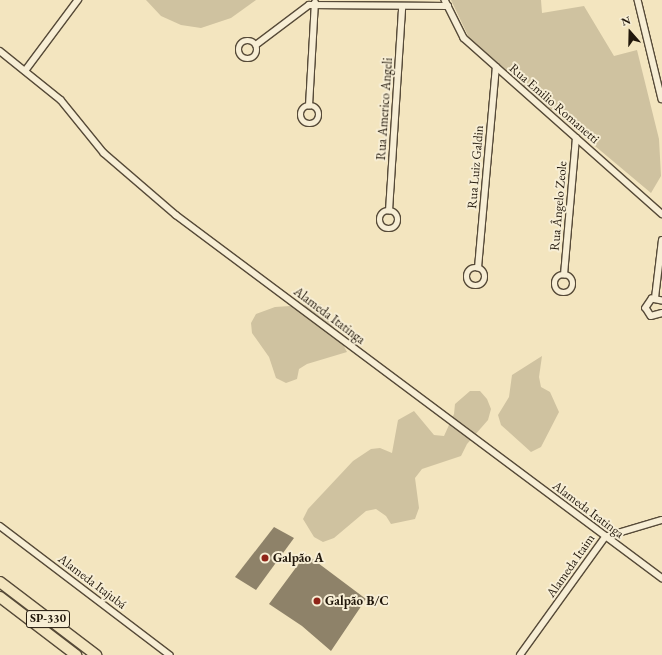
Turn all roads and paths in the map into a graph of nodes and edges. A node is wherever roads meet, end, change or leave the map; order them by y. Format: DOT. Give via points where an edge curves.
graph roads {
  1 [pos="78,0"];
  2 [pos="444,0"];
  3 [pos="638,0"];
  4 [pos="315,4"];
  5 [pos="448,6"];
  6 [pos="402,8"];
  7 [pos="256,45"];
  8 [pos="0,51"];
  9 [pos="496,68"];
  10 [pos="25,71"];
  11 [pos="662,99"];
  12 [pos="309,106"];
  13 [pos="576,139"];
  14 [pos="389,211"];
  15 [pos="662,214"];
  16 [pos="662,240"];
  17 [pos="478,268"];
  18 [pos="564,275"];
  19 [pos="655,298"];
  20 [pos="662,302"];
  21 [pos="662,314"];
  22 [pos="662,520"];
  23 [pos="0,526"];
  24 [pos="605,537"];
  25 [pos="662,578"];
  26 [pos="0,582"];
  27 [pos="0,597"];
  28 [pos="76,655"];
  29 [pos="96,655"];
  30 [pos="170,655"];
  31 [pos="520,655"];
  1 -- 10 [label="street"];
  2 -- 5 [label="street, Rua Emilio Romanetti"];
  3 -- 11 [label="street"];
  4 -- 6 [label="street"];
  4 -- 7 [label="street" via="298,10"];
  4 -- 12 [label="street"];
  5 -- 6 [label="street"];
  5 -- 9 [label="street, Rua Emilio Romanetti" via="464,38"];
  6 -- 14 [label="street, Rua Americo Angeli"];
  8 -- 10 [label="street, Alameda Itatinga"];
  9 -- 13 [label="street, Rua Emilio Romanetti"];
  9 -- 17 [label="street, Rua Luiz Galdin"];
  10 -- 24 [label="street, Alameda Itatinga" via="71,110 104,154 176,215"];
  13 -- 15 [label="street, Rua Emilio Romanetti"];
  13 -- 18 [label="street, Rua Ângelo Zeole"];
  16 -- 19 [label="street"];
  19 -- 20 [label="street"];
  19 -- 21 [label="street" via="647,303 647,311 654,317"];
  22 -- 24 [label="street, Alameda Itaim"];
  23 -- 30 [label="street, Alameda Itajubá"];
  24 -- 25 [label="street, Alameda Itatinga"];
  24 -- 31 [label="street, Alameda Itaim"];
  26 -- 29 [label="highway, SP-330"];
  27 -- 28 [label="highway, SP-330"];
}
